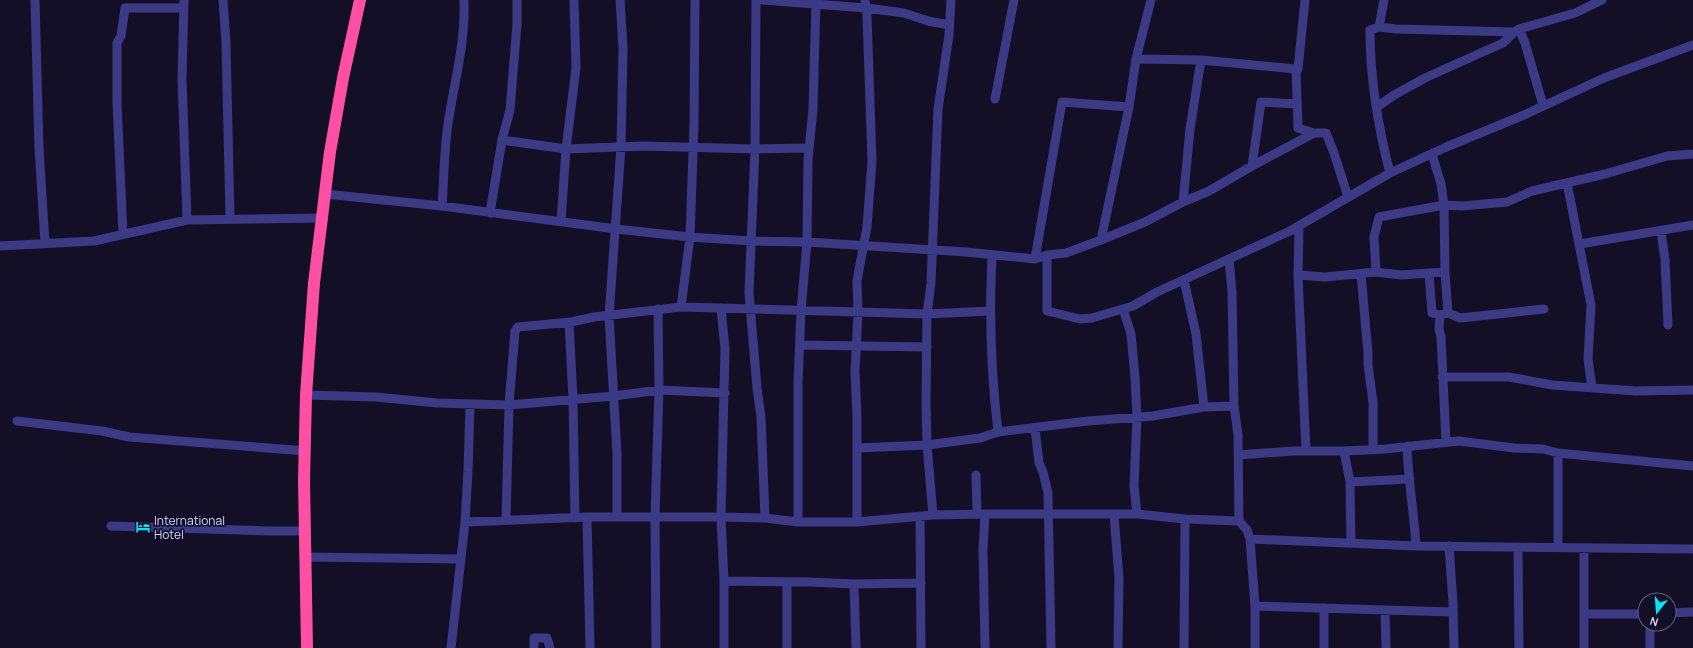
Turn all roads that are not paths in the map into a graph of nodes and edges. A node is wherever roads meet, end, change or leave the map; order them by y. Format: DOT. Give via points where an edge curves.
graph roads {
  1 [pos="35,0"];
  2 [pos="223,0"];
  3 [pos="360,0"];
  4 [pos="464,0"];
  5 [pos="517,0"];
  6 [pos="574,0"];
  7 [pos="620,0"];
  8 [pos="695,0"];
  9 [pos="756,0"];
  10 [pos="763,0"];
  11 [pos="951,0"];
  12 [pos="1014,0"];
  13 [pos="1150,0"];
  14 [pos="1305,0"];
  15 [pos="1384,0"];
  16 [pos="1602,0"];
  17 [pos="815,2"];
  18 [pos="184,4"];
  19 [pos="865,4"];
  20 [pos="949,25"];
  21 [pos="1379,27"];
  22 [pos="1517,30"];
  23 [pos="1693,45"];
  24 [pos="1136,59"];
  25 [pos="1201,60"];
  26 [pos="1296,69"];
  27 [pos="996,99"];
  28 [pos="1297,104"];
  29 [pos="1542,105"];
  30 [pos="1129,107"];
  31 [pos="1377,107"];
  32 [pos="1314,133"];
  33 [pos="502,140"];
  34 [pos="622,147"];
  35 [pos="693,147"];
  36 [pos="755,148"];
  37 [pos="809,148"];
  38 [pos="566,149"];
  39 [pos="1432,154"];
  40 [pos="1693,154"];
  41 [pos="1252,166"];
  42 [pos="1390,174"];
  43 [pos="1567,183"];
  44 [pos="326,194"];
  45 [pos="1348,197"];
  46 [pos="1183,202"];
  47 [pos="1444,205"];
  48 [pos="442,206"];
  49 [pos="490,213"];
  50 [pos="230,218"];
  51 [pos="321,218"];
  52 [pos="187,220"];
  53 [pos="561,221"];
  54 [pos="1693,225"];
  55 [pos="1299,226"];
  56 [pos="616,229"];
  57 [pos="1661,231"];
  58 [pos="123,235"];
  59 [pos="690,236"];
  60 [pos="1101,240"];
  61 [pos="751,241"];
  62 [pos="807,242"];
  63 [pos="45,243"];
  64 [pos="1580,244"];
  65 [pos="0,246"];
  66 [pos="863,246"];
  67 [pos="932,250"];
  68 [pos="992,255"];
  69 [pos="1047,255"];
  70 [pos="1035,259"];
  71 [pos="1229,259"];
  72 [pos="1376,272"];
  73 [pos="1445,272"];
  74 [pos="1428,273"];
  75 [pos="1361,274"];
  76 [pos="1298,275"];
  77 [pos="1184,280"];
  78 [pos="681,306"];
  79 [pos="720,308"];
  80 [pos="750,308"];
  81 [pos="1123,309"];
  82 [pos="1544,309"];
  83 [pos="658,310"];
  84 [pos="801,311"];
  85 [pos="990,311"];
  86 [pos="858,313"];
  87 [pos="927,314"];
  88 [pos="1444,314"];
  89 [pos="609,316"];
  90 [pos="569,322"];
  91 [pos="1668,325"];
  92 [pos="801,346"];
  93 [pos="856,347"];
  94 [pos="927,347"];
  95 [pos="1442,377"];
  96 [pos="1592,388"];
  97 [pos="659,390"];
  98 [pos="1693,390"];
  99 [pos="725,393"];
  100 [pos="306,395"];
  101 [pos="614,396"];
  102 [pos="573,399"];
  103 [pos="470,404"];
  104 [pos="509,405"];
  105 [pos="1234,406"];
  106 [pos="1204,407"];
  107 [pos="1137,417"];
  108 [pos="17,420"];
  109 [pos="1035,428"];
  110 [pos="998,432"];
  111 [pos="1446,442"];
  112 [pos="927,445"];
  113 [pos="1407,446"];
  114 [pos="857,448"];
  115 [pos="1373,449"];
  116 [pos="306,451"];
  117 [pos="1306,451"];
  118 [pos="1344,451"];
  119 [pos="1558,452"];
  120 [pos="1238,455"];
  121 [pos="1693,466"];
  122 [pos="976,475"];
  123 [pos="1410,479"];
  124 [pos="1350,482"];
  125 [pos="981,514"];
  126 [pos="1137,514"];
  127 [pos="933,515"];
  128 [pos="1048,515"];
  129 [pos="1114,515"];
  130 [pos="586,517"];
  131 [pos="655,517"];
  132 [pos="722,517"];
  133 [pos="920,517"];
  134 [pos="574,518"];
  135 [pos="617,518"];
  136 [pos="765,518"];
  137 [pos="1185,519"];
  138 [pos="506,520"];
  139 [pos="1239,521"];
  140 [pos="464,522"];
  141 [pos="798,522"];
  142 [pos="857,522"];
  143 [pos="111,526"];
  144 [pos="306,531"];
  145 [pos="1250,539"];
  146 [pos="1352,543"];
  147 [pos="1416,546"];
  148 [pos="1449,546"];
  149 [pos="1518,547"];
  150 [pos="1558,547"];
  151 [pos="1584,548"];
  152 [pos="1693,549"];
  153 [pos="305,558"];
  154 [pos="460,559"];
  155 [pos="724,581"];
  156 [pos="787,582"];
  157 [pos="921,583"];
  158 [pos="854,584"];
  159 [pos="1255,606"];
  160 [pos="1324,608"];
  161 [pos="1385,610"];
  162 [pos="1452,612"];
  163 [pos="1693,612"];
  164 [pos="1677,613"];
  165 [pos="1584,614"];
  166 [pos="1637,614"];
  167 [pos="1650,632"];
  168 [pos="307,648"];
  169 [pos="451,648"];
  170 [pos="534,648"];
  171 [pos="550,648"];
  172 [pos="590,648"];
  173 [pos="656,648"];
  174 [pos="724,648"];
  175 [pos="787,648"];
  176 [pos="856,648"];
  177 [pos="921,648"];
  178 [pos="985,648"];
  179 [pos="1051,648"];
  180 [pos="1118,648"];
  181 [pos="1184,648"];
  182 [pos="1255,648"];
  183 [pos="1324,648"];
  184 [pos="1386,648"];
  185 [pos="1454,648"];
  186 [pos="1519,648"];
  187 [pos="1584,648"];
  188 [pos="1650,648"];
  1 -- 63 [label="street" via="39,148"];
  2 -- 50 [label="street"];
  3 -- 44 [label="highway" via="330,152"];
  4 -- 48 [label="street" via="465,22 448,124"];
  5 -- 33 [label="street" via="510,103"];
  6 -- 38 [label="street" via="576,68"];
  7 -- 34 [label="street" via="623,48"];
  8 -- 35 [label="street"];
  9 -- 36 [label="street"];
  10 -- 17 [label="street"];
  11 -- 20 [label="street"];
  12 -- 27 [label="street"];
  13 -- 24 [label="street"];
  14 -- 26 [label="street"];
  15 -- 21 [label="street"];
  16 -- 22 [label="street" via="1576,13"];
  17 -- 19 [label="street"];
  17 -- 37 [label="street" via="813,109"];
  18 -- 52 [label="street" via="182,87"];
  18 -- 58 [label="street" via="125,8 121,36 117,43"];
  19 -- 20 [label="street"];
  19 -- 66 [label="street" via="872,161"];
  20 -- 67 [label="street" via="938,109"];
  21 -- 22 [label="street"];
  21 -- 31 [label="street" via="1370,30 1370,60"];
  22 -- 29 [label="street" via="1525,43"];
  22 -- 31 [label="street" via="1503,44 1427,77"];
  23 -- 29 [label="street" via="1604,78"];
  24 -- 25 [label="street"];
  24 -- 30 [label="street"];
  25 -- 26 [label="street"];
  25 -- 46 [label="street" via="1190,128"];
  26 -- 28 [label="street"];
  28 -- 32 [label="street" via="1298,128"];
  28 -- 41 [label="street" via="1261,102"];
  29 -- 39 [label="street"];
  30 -- 60 [label="street"];
  30 -- 70 [label="street" via="1062,102"];
  31 -- 42 [label="street"];
  32 -- 41 [label="street"];
  32 -- 45 [label="street" via="1326,133"];
  33 -- 38 [label="street"];
  33 -- 49 [label="street"];
  34 -- 35 [label="street"];
  34 -- 38 [label="street"];
  34 -- 56 [label="street"];
  35 -- 36 [label="street"];
  35 -- 59 [label="street"];
  36 -- 37 [label="street"];
  36 -- 61 [label="street"];
  37 -- 62 [label="street"];
  38 -- 53 [label="street"];
  39 -- 42 [label="street"];
  39 -- 47 [label="street"];
  40 -- 43 [label="street" via="1667,156"];
  41 -- 46 [label="street" via="1209,191"];
  42 -- 45 [label="street"];
  43 -- 47 [label="street" via="1532,191 1507,202"];
  43 -- 64 [label="street"];
  44 -- 48 [label="street"];
  44 -- 51 [label="highway"];
  45 -- 55 [label="street"];
  46 -- 60 [label="street" via="1145,222"];
  47 -- 72 [label="street" via="1379,217 1374,237"];
  47 -- 73 [label="street"];
  48 -- 49 [label="street"];
  49 -- 53 [label="street"];
  50 -- 51 [label="street"];
  50 -- 52 [label="street"];
  51 -- 100 [label="highway"];
  52 -- 58 [label="street"];
  53 -- 56 [label="street"];
  54 -- 57 [label="street"];
  55 -- 71 [label="street"];
  55 -- 76 [label="street"];
  56 -- 59 [label="street"];
  56 -- 89 [label="street"];
  57 -- 64 [label="street"];
  57 -- 91 [label="street"];
  58 -- 63 [label="street" via="94,241"];
  59 -- 61 [label="street"];
  59 -- 78 [label="street"];
  60 -- 69 [label="street" via="1066,253"];
  61 -- 62 [label="street"];
  61 -- 80 [label="street"];
  62 -- 66 [label="street"];
  62 -- 84 [label="street"];
  63 -- 65 [label="street"];
  64 -- 96 [label="street" via="1591,306 1588,359"];
  66 -- 67 [label="street"];
  66 -- 86 [label="street" via="857,281"];
  67 -- 68 [label="street"];
  67 -- 87 [label="street"];
  68 -- 70 [label="street"];
  68 -- 85 [label="street"];
  69 -- 70 [label="street"];
  69 -- 81 [label="street" via="1047,311 1080,319"];
  71 -- 77 [label="street"];
  71 -- 105 [label="street"];
  72 -- 74 [label="street" via="1401,275"];
  72 -- 75 [label="street"];
  73 -- 74 [label="street"];
  73 -- 88 [label="street"];
  74 -- 88 [label="street" via="1432,312"];
  75 -- 76 [label="street" via="1325,277"];
  75 -- 115 [label="street" via="1373,402"];
  76 -- 117 [label="street"];
  77 -- 81 [label="street"];
  77 -- 106 [label="street" via="1196,334"];
  78 -- 79 [label="street"];
  78 -- 83 [label="street"];
  79 -- 80 [label="street"];
  79 -- 99 [label="street"];
  80 -- 84 [label="street"];
  80 -- 136 [label="street" via="761,417"];
  81 -- 107 [label="street" via="1131,334"];
  82 -- 88 [label="street" via="1460,318"];
  83 -- 89 [label="street"];
  83 -- 97 [label="street"];
  84 -- 86 [label="street"];
  84 -- 92 [label="street"];
  85 -- 87 [label="street"];
  85 -- 110 [label="street" via="992,383"];
  86 -- 87 [label="street"];
  86 -- 93 [label="street"];
  87 -- 94 [label="street"];
  88 -- 95 [label="street" via="1439,329"];
  89 -- 90 [label="street"];
  89 -- 101 [label="street"];
  90 -- 102 [label="street"];
  90 -- 104 [label="street" via="518,327"];
  92 -- 93 [label="street"];
  92 -- 141 [label="street" via="798,383"];
  93 -- 94 [label="street"];
  93 -- 114 [label="street"];
  94 -- 112 [label="street"];
  95 -- 96 [label="street" via="1509,377 1552,385"];
  95 -- 111 [label="street"];
  96 -- 98 [label="street" via="1636,391"];
  97 -- 99 [label="street"];
  97 -- 101 [label="street"];
  97 -- 131 [label="street"];
  99 -- 132 [label="street"];
  100 -- 103 [label="street"];
  100 -- 116 [label="highway"];
  101 -- 102 [label="street"];
  101 -- 135 [label="street"];
  102 -- 104 [label="street"];
  102 -- 134 [label="street"];
  103 -- 104 [label="street"];
  103 -- 140 [label="street"];
  104 -- 138 [label="street"];
  105 -- 106 [label="street"];
  105 -- 120 [label="street"];
  106 -- 107 [label="street"];
  107 -- 109 [label="street"];
  107 -- 126 [label="street" via="1134,486"];
  108 -- 116 [label="street" via="129,437"];
  109 -- 110 [label="street"];
  109 -- 128 [label="street" via="1039,463 1048,493"];
  110 -- 112 [label="street" via="980,438"];
  111 -- 113 [label="street"];
  111 -- 119 [label="street" via="1459,441"];
  112 -- 114 [label="street"];
  112 -- 127 [label="street"];
  113 -- 115 [label="street"];
  113 -- 123 [label="street"];
  114 -- 142 [label="street"];
  115 -- 118 [label="street"];
  116 -- 144 [label="highway"];
  117 -- 118 [label="street"];
  117 -- 120 [label="street"];
  118 -- 124 [label="street"];
  119 -- 121 [label="street"];
  119 -- 150 [label="street"];
  120 -- 139 [label="street"];
  122 -- 125 [label="street"];
  123 -- 124 [label="street"];
  123 -- 147 [label="street"];
  124 -- 146 [label="street"];
  125 -- 127 [label="street"];
  125 -- 128 [label="street"];
  125 -- 178 [label="street"];
  126 -- 129 [label="street"];
  126 -- 137 [label="street"];
  127 -- 133 [label="street"];
  128 -- 129 [label="street"];
  128 -- 179 [label="street"];
  129 -- 180 [label="street" via="1119,578"];
  130 -- 134 [label="street"];
  130 -- 135 [label="street"];
  130 -- 172 [label="street"];
  131 -- 132 [label="street"];
  131 -- 135 [label="street"];
  131 -- 173 [label="street"];
  132 -- 136 [label="street"];
  132 -- 155 [label="street"];
  133 -- 142 [label="street"];
  133 -- 157 [label="street"];
  134 -- 138 [label="street"];
  136 -- 141 [label="street"];
  137 -- 139 [label="street"];
  137 -- 181 [label="street"];
  138 -- 140 [label="street"];
  139 -- 145 [label="street" via="1247,530"];
  140 -- 154 [label="street"];
  141 -- 142 [label="street"];
  143 -- 144 [label="street"];
  144 -- 153 [label="highway"];
  145 -- 146 [label="street"];
  145 -- 159 [label="street"];
  146 -- 147 [label="street"];
  147 -- 148 [label="street"];
  148 -- 149 [label="street"];
  148 -- 162 [label="street"];
  149 -- 150 [label="street"];
  149 -- 186 [label="street"];
  150 -- 151 [label="street"];
  151 -- 152 [label="street"];
  151 -- 165 [label="street"];
  153 -- 154 [label="street"];
  153 -- 168 [label="highway"];
  154 -- 169 [label="street"];
  155 -- 156 [label="street"];
  155 -- 174 [label="street"];
  156 -- 158 [label="street"];
  156 -- 175 [label="street"];
  157 -- 158 [label="street"];
  157 -- 177 [label="street"];
  158 -- 176 [label="street"];
  159 -- 160 [label="street"];
  159 -- 182 [label="street"];
  160 -- 161 [label="street"];
  160 -- 183 [label="street"];
  161 -- 162 [label="street"];
  161 -- 184 [label="street"];
  162 -- 185 [label="street"];
  163 -- 164 [label="street"];
  165 -- 166 [label="street"];
  165 -- 187 [label="street"];
  167 -- 188 [label="street"];
  170 -- 171 [label="street" via="534,638 547,638"];
}
